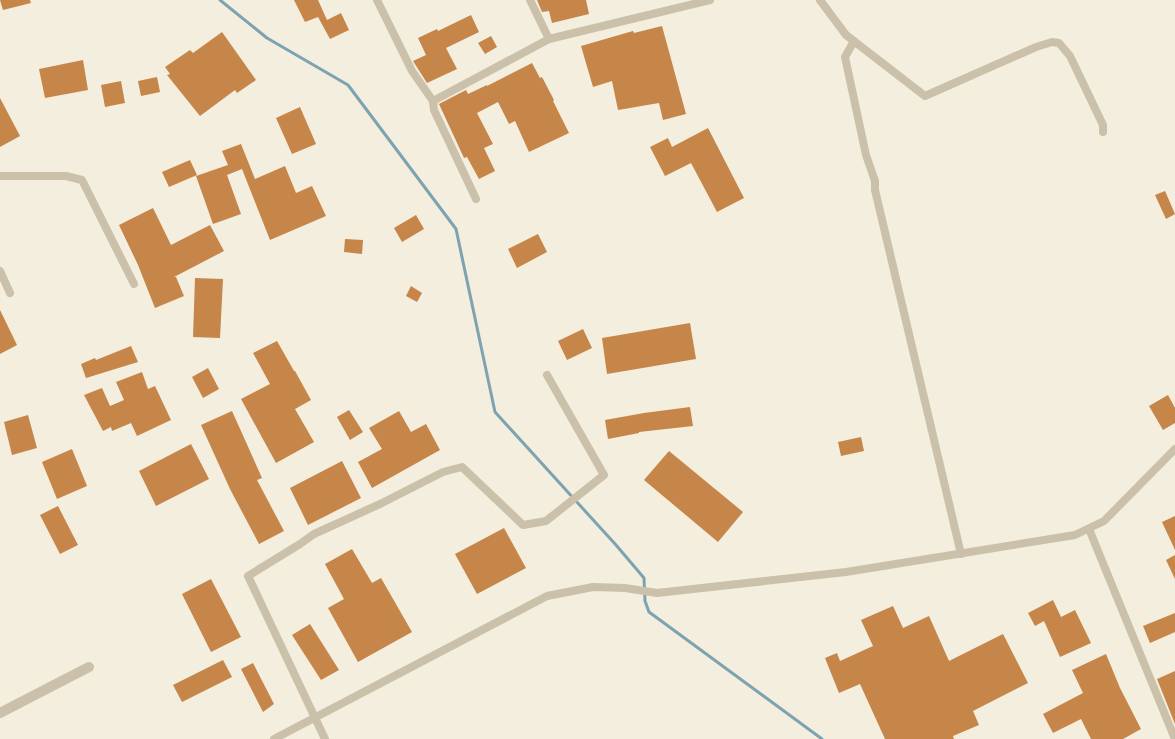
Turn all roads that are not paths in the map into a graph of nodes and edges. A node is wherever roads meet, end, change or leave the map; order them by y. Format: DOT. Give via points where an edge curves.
graph roads {
  1 [pos="377,0"];
  2 [pos="530,0"];
  3 [pos="710,0"];
  4 [pos="820,0"];
  5 [pos="549,39"];
  6 [pos="854,41"];
  7 [pos="433,101"];
  8 [pos="1103,132"];
  9 [pos="0,176"];
  10 [pos="476,199"];
  11 [pos="0,271"];
  12 [pos="134,284"];
  13 [pos="10,294"];
  14 [pos="547,375"];
  15 [pos="1175,449"];
  16 [pos="1088,529"];
  17 [pos="961,554"];
  18 [pos="89,667"];
  19 [pos="0,713"];
  20 [pos="315,718"];
  21 [pos="274,739"];
  22 [pos="325,739"];
  23 [pos="1175,739"];
  1 -- 7 [label="street" via="412,71"];
  2 -- 5 [label="street"];
  3 -- 5 [label="street"];
  4 -- 6 [label="street" via="846,35"];
  5 -- 7 [label="street"];
  6 -- 8 [label="street" via="925,96 1036,47 1052,42 1059,43 1070,56 1103,126"];
  6 -- 17 [label="street" via="845,57"];
  7 -- 10 [label="street" via="434,110"];
  9 -- 12 [label="street" via="66,176 82,180"];
  11 -- 13 [label="street"];
  14 -- 20 [label="street" via="604,475 546,521 522,525 462,467 443,472 314,534 248,576"];
  15 -- 16 [label="street" via="1104,521"];
  16 -- 17 [label="street" via="1075,535"];
  16 -- 23 [label="street"];
  17 -- 20 [label="street" via="846,572 657,593 593,587 547,596"];
  18 -- 19 [label="street"];
  20 -- 21 [label="street"];
  20 -- 22 [label="street"];
}
